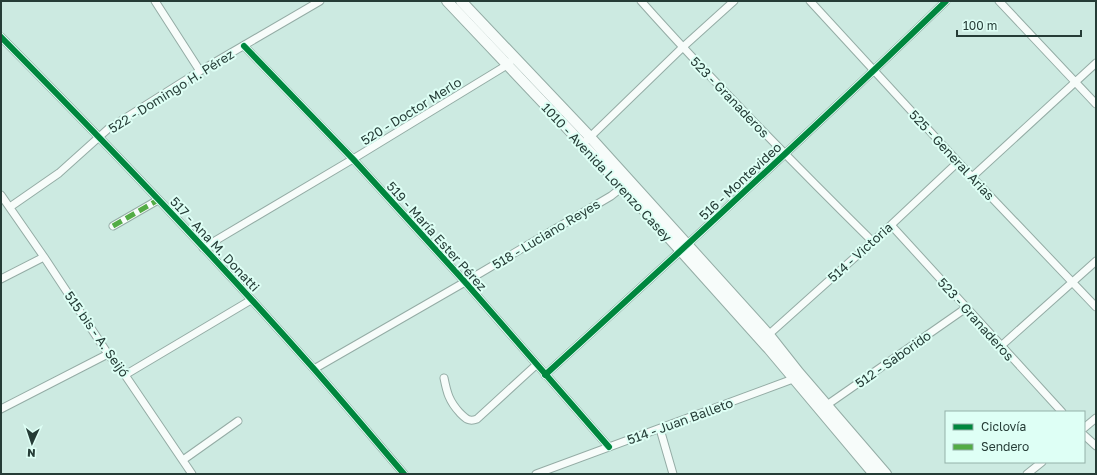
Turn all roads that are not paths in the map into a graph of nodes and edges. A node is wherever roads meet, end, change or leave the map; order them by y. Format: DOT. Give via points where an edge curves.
graph roads {
  1 [pos="155,1"];
  2 [pos="320,1"];
  3 [pos="447,1"];
  4 [pos="461,1"];
  5 [pos="641,1"];
  6 [pos="734,1"];
  7 [pos="810,1"];
  8 [pos="946,1"];
  9 [pos="999,1"];
  10 [pos="1,37"];
  11 [pos="244,46"];
  12 [pos="682,47"];
  13 [pos="515,58"];
  14 [pos="1096,63"];
  15 [pos="507,65"];
  16 [pos="875,70"];
  17 [pos="200,71"];
  18 [pos="1076,82"];
  19 [pos="1096,104"];
  20 [pos="99,137"];
  21 [pos="590,137"];
  22 [pos="582,144"];
  23 [pos="785,154"];
  24 [pos="353,160"];
  25 [pos="958,162"];
  26 [pos="972,177"];
  27 [pos="626,184"];
  28 [pos="1,195"];
  29 [pos="158,200"];
  30 [pos="10,207"];
  31 [pos="891,225"];
  32 [pos="113,226"];
  33 [pos="872,241"];
  34 [pos="203,248"];
  35 [pos="684,248"];
  36 [pos="44,257"];
  37 [pos="1096,261"];
  38 [pos="1,279"];
  39 [pos="465,282"];
  40 [pos="1073,283"];
  41 [pos="252,300"];
  42 [pos="1096,307"];
  43 [pos="966,308"];
  44 [pos="765,338"];
  45 [pos="1001,346"];
  46 [pos="108,354"];
  47 [pos="536,365"];
  48 [pos="314,369"];
  49 [pos="126,375"];
  50 [pos="545,375"];
  51 [pos="796,376"];
  52 [pos="444,378"];
  53 [pos="823,407"];
  54 [pos="1,409"];
  55 [pos="1061,411"];
  56 [pos="1096,418"];
  57 [pos="238,421"];
  58 [pos="1085,427"];
  59 [pos="660,429"];
  60 [pos="1085,436"];
  61 [pos="1096,446"];
  62 [pos="608,447"];
  63 [pos="183,460"];
  64 [pos="1041,463"];
  65 [pos="872,471"];
  66 [pos="192,474"];
  67 [pos="404,474"];
  68 [pos="536,474"];
  69 [pos="674,474"];
  70 [pos="886,474"];
  71 [pos="1027,474"];
  1 -- 17 [label="street"];
  2 -- 11 [label="street, 522 - Domingo H. Pérez"];
  3 -- 15 [label="main road, 1010 - Avenida Lorenzo Casey"];
  4 -- 13 [label="main road, 1010 - Avenida Lorenzo Casey"];
  5 -- 12 [label="street, 523 - Granaderos"];
  6 -- 12 [label="street"];
  7 -- 16 [label="street, 525 - General Arias"];
  8 -- 16 [label="street, 516 - Montevideo"];
  9 -- 18 [label="street"];
  10 -- 20 [label="street, 517 - Ana M. Donatti"];
  11 -- 17 [label="street, 522 - Domingo H. Pérez"];
  11 -- 24 [label="street, 519 - María Ester Pérez"];
  12 -- 21 [label="street"];
  12 -- 23 [label="street, 523 - Granaderos"];
  13 -- 15 [label="street, 520 - Doctor Merlo"];
  13 -- 21 [label="main road, 1010 - Avenida Lorenzo Casey"];
  14 -- 18 [label="street"];
  15 -- 22 [label="main road, 1010 - Avenida Lorenzo Casey"];
  15 -- 24 [label="street, 520 - Doctor Merlo"];
  16 -- 23 [label="street, 516 - Montevideo"];
  16 -- 25 [label="street, 525 - General Arias"];
  17 -- 20 [label="street, 522 - Domingo H. Pérez"];
  18 -- 19 [label="street"];
  18 -- 26 [label="street"];
  20 -- 29 [label="street, 517 - Ana M. Donatti"];
  20 -- 30 [label="street, 522 - Domingo H. Pérez" via="60,173"];
  21 -- 22 [label="street"];
  21 -- 27 [label="main road, 1010 - Avenida Lorenzo Casey"];
  22 -- 27 [label="main road, 1010 - Avenida Lorenzo Casey"];
  23 -- 33 [label="street, 523 - Granaderos"];
  23 -- 35 [label="street, 516 - Montevideo"];
  24 -- 34 [label="street, 520 - Doctor Merlo"];
  24 -- 39 [label="street, 519 - María Ester Pérez"];
  25 -- 26 [label="street, 525 - General Arias"];
  25 -- 31 [label="street, 514 - Victoria"];
  26 -- 40 [label="street, 525 - General Arias"];
  27 -- 35 [label="main road, 1010 - Avenida Lorenzo Casey"];
  27 -- 39 [label="street, 518 - Luciano Reyes" via="611,196"];
  28 -- 30 [label="street, 515 bis - A. Seijó"];
  29 -- 32 [label="street"];
  29 -- 34 [label="street, 517 - Ana M. Donatti"];
  30 -- 36 [label="street, 515 bis - A. Seijó"];
  31 -- 33 [label="street, 514 - Victoria"];
  31 -- 43 [label="street, 523 - Granaderos"];
  33 -- 44 [label="street, 514 - Victoria"];
  34 -- 41 [label="street, 517 - Ana M. Donatti"];
  35 -- 44 [label="main road, 1010 - Avenida Lorenzo Casey"];
  35 -- 50 [label="street, 516 - Montevideo"];
  36 -- 38 [label="street"];
  36 -- 46 [label="street, 515 bis - A. Seijó"];
  37 -- 40 [label="street"];
  39 -- 47 [label="street, 519 - María Ester Pérez"];
  39 -- 48 [label="street, 518 - Luciano Reyes"];
  40 -- 42 [label="street, 525 - General Arias"];
  40 -- 45 [label="street"];
  41 -- 48 [label="street, 517 - Ana M. Donatti"];
  41 -- 49 [label="street"];
  43 -- 45 [label="street, 523 - Granaderos"];
  43 -- 53 [label="street, 512 - Saborido"];
  44 -- 51 [label="main road, 1010 - Avenida Lorenzo Casey"];
  45 -- 55 [label="street, 523 - Granaderos"];
  46 -- 49 [label="street, 515 bis - A. Seijó"];
  46 -- 54 [label="street"];
  47 -- 50 [label="street, 519 - María Ester Pérez"];
  47 -- 52 [label="street" via="477,419 471,421 465,419 452,404"];
  48 -- 67 [label="street, 517 - Ana M. Donatti"];
  49 -- 63 [label="street, 515 bis - A. Seijó"];
  50 -- 62 [label="street, 519 - María Ester Pérez"];
  51 -- 53 [label="main road, 1010 - Avenida Lorenzo Casey"];
  51 -- 59 [label="street, 514 - Juan Balleto"];
  53 -- 65 [label="main road, 1010 - Avenida Lorenzo Casey"];
  56 -- 58 [label="street"];
  57 -- 63 [label="street"];
  59 -- 62 [label="street, 514 - Juan Balleto"];
  59 -- 69 [label="street"];
  60 -- 61 [label="street"];
  62 -- 68 [label="street, 514 - Juan Balleto"];
  63 -- 66 [label="street, 515 bis - A. Seijó"];
  64 -- 71 [label="street"];
  65 -- 70 [label="main road, 1010 - Avenida Lorenzo Casey"];
}
